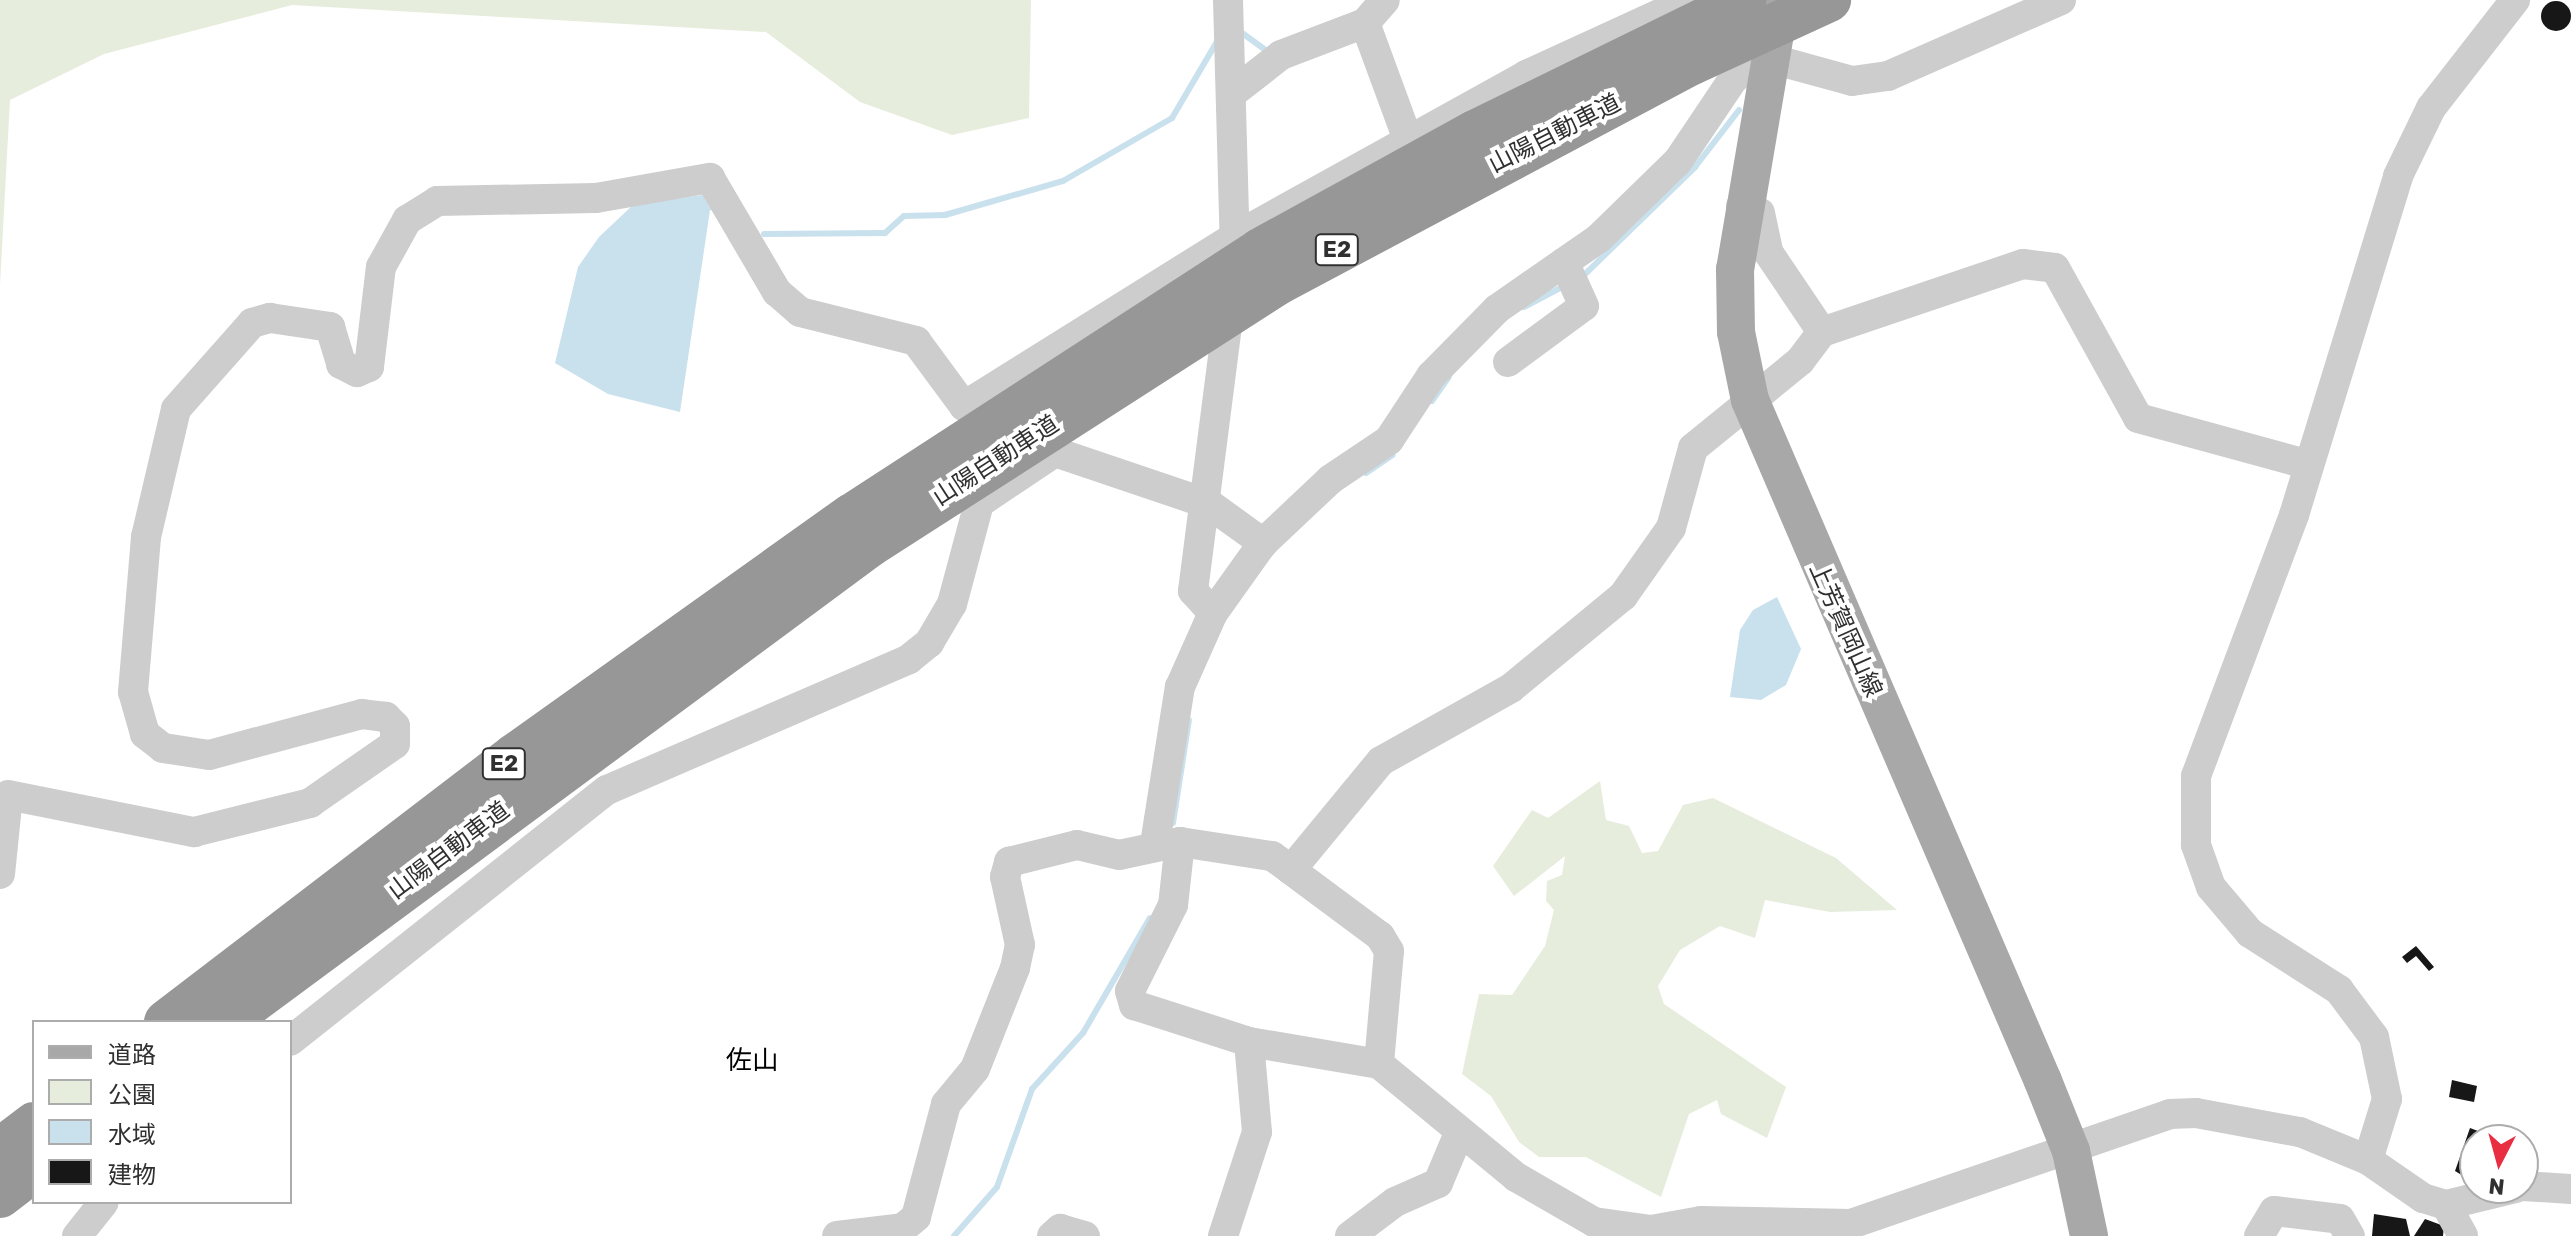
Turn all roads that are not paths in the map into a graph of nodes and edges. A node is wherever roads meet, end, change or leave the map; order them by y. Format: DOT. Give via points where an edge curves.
graph roads {
  1 [pos="1385,0"];
  2 [pos="1690,0"];
  3 [pos="1744,0"];
  4 [pos="1781,0"];
  5 [pos="1829,0"];
  6 [pos="2061,0"];
  7 [pos="2515,0"];
  8 [pos="1230,20"];
  9 [pos="1366,28"];
  10 [pos="1765,57"];
  11 [pos="1235,91"];
  12 [pos="1408,140"];
  13 [pos="1741,206"];
  14 [pos="1236,236"];
  15 [pos="1564,262"];
  16 [pos="1822,332"];
  17 [pos="1508,362"];
  18 [pos="1750,400"];
  19 [pos="964,406"];
  20 [pos="1055,452"];
  21 [pos="2306,464"];
  22 [pos="1209,504"];
  23 [pos="860,530"];
  24 [pos="1263,543"];
  25 [pos="1213,613"];
  26 [pos="1168,843"];
  27 [pos="1291,870"];
  28 [pos="0,874"];
  29 [pos="169,1020"];
  30 [pos="228,1020"];
  31 [pos="292,1039"];
  32 [pos="1249,1042"];
  33 [pos="1379,1064"];
  34 [pos="32,1126"];
  35 [pos="1459,1133"];
  36 [pos="0,1150"];
  37 [pos="2071,1151"];
  38 [pos="2368,1160"];
  39 [pos="32,1172"];
  40 [pos="2539,1187"];
  41 [pos="2571,1189"];
  42 [pos="0,1196"];
  43 [pos="2459,1202"];
  44 [pos="102,1204"];
  45 [pos="2446,1205"];
  46 [pos="77,1236"];
  47 [pos="837,1236"];
  48 [pos="1052,1236"];
  49 [pos="1085,1236"];
  50 [pos="1223,1236"];
  51 [pos="1350,1236"];
  52 [pos="2089,1236"];
  53 [pos="2259,1236"];
  54 [pos="2350,1236"];
  55 [pos="2463,1236"];
  1 -- 9 [label="street"];
  2 -- 12 [label="street" via="1526,75"];
  3 -- 23 [label="highway, 山陽自動車道 / E2, bridge" via="1475,132 1260,250"];
  4 -- 10 [label="main road, 上芳賀岡山線"];
  5 -- 23 [label="highway, 山陽自動車道 / E2, bridge" via="1679,69 1276,284"];
  6 -- 10 [label="street" via="1877,79 1852,81"];
  7 -- 21 [label="street" via="2414,138 2365,266"];
  8 -- 11 [label="street"];
  9 -- 11 [label="street" via="1277,58"];
  9 -- 12 [label="street"];
  10 -- 13 [label="main road, 上芳賀岡山線"];
  10 -- 15 [label="street" via="1733,79 1678,161"];
  11 -- 14 [label="street"];
  12 -- 14 [label="street"];
  13 -- 16 [label="street" via="1760,213 1768,252"];
  13 -- 18 [label="main road, 上芳賀岡山線" via="1736,332"];
  14 -- 19 [label="street"];
  14 -- 22 [label="street"];
  15 -- 17 [label="street" via="1584,306"];
  15 -- 24 [label="street" via="1497,309 1431,376 1389,440 1331,479"];
  16 -- 18 [label="street" via="1800,361"];
  16 -- 21 [label="street" via="2040,261 2055,268 2138,418"];
  18 -- 27 [label="street" via="1693,448 1671,528 1623,596 1511,688 1381,761"];
  18 -- 37 [label="main road, 上芳賀岡山線"];
  19 -- 20 [label="street"];
  19 -- 28 [label="street" via="916,341 800,312 777,292 710,178 596,198 437,201 420,209 393,238 381,267 369,367 357,372 341,364 330,327 270,318 252,323 176,409 146,537 133,692 145,734 163,748 209,755 362,714 386,717 395,726 395,744 310,803 194,832 8,795"];
  20 -- 22 [label="street"];
  20 -- 31 [label="street" via="979,503 952,604 929,643 909,659 607,790"];
  21 -- 38 [label="street" via="2294,515 2202,746 2196,845 2227,910 2339,990 2374,1037 2387,1099"];
  22 -- 24 [label="street"];
  22 -- 25 [label="street" via="1193,591"];
  23 -- 29 [label="highway, 山陽自動車道 / E2" via="514,756"];
  23 -- 30 [label="highway, 山陽自動車道 / E2"];
  24 -- 25 [label="street"];
  25 -- 26 [label="street" via="1180,687"];
  26 -- 27 [label="street" via="1272,856"];
  26 -- 32 [label="street" via="1173,905 1130,991 1134,1005"];
  26 -- 47 [label="street" via="1119,855 1077,845 1009,862 1005,877 1020,945 1015,968 975,1069 946,1104 916,1217 903,1228"];
  27 -- 33 [label="street" via="1380,936 1389,951"];
  32 -- 33 [label="street"];
  32 -- 50 [label="street" via="1257,1132"];
  33 -- 35 [label="street"];
  34 -- 36 [label="highway"];
  35 -- 37 [label="street" via="1594,1222 1640,1229 1701,1221 1851,1224"];
  35 -- 51 [label="street" via="1438,1183 1395,1202"];
  37 -- 38 [label="street" via="2170,1114 2196,1113 2300,1132"];
  37 -- 52 [label="main road, 上芳賀岡山線"];
  38 -- 45 [label="street" via="2423,1198"];
  39 -- 42 [label="highway"];
  40 -- 41 [label="street"];
  43 -- 45 [label="street"];
  44 -- 46 [label="street"];
  45 -- 55 [label="street"];
  48 -- 49 [label="street" via="1060,1229"];
  53 -- 54 [label="street" via="2274,1211 2340,1219"];
}
